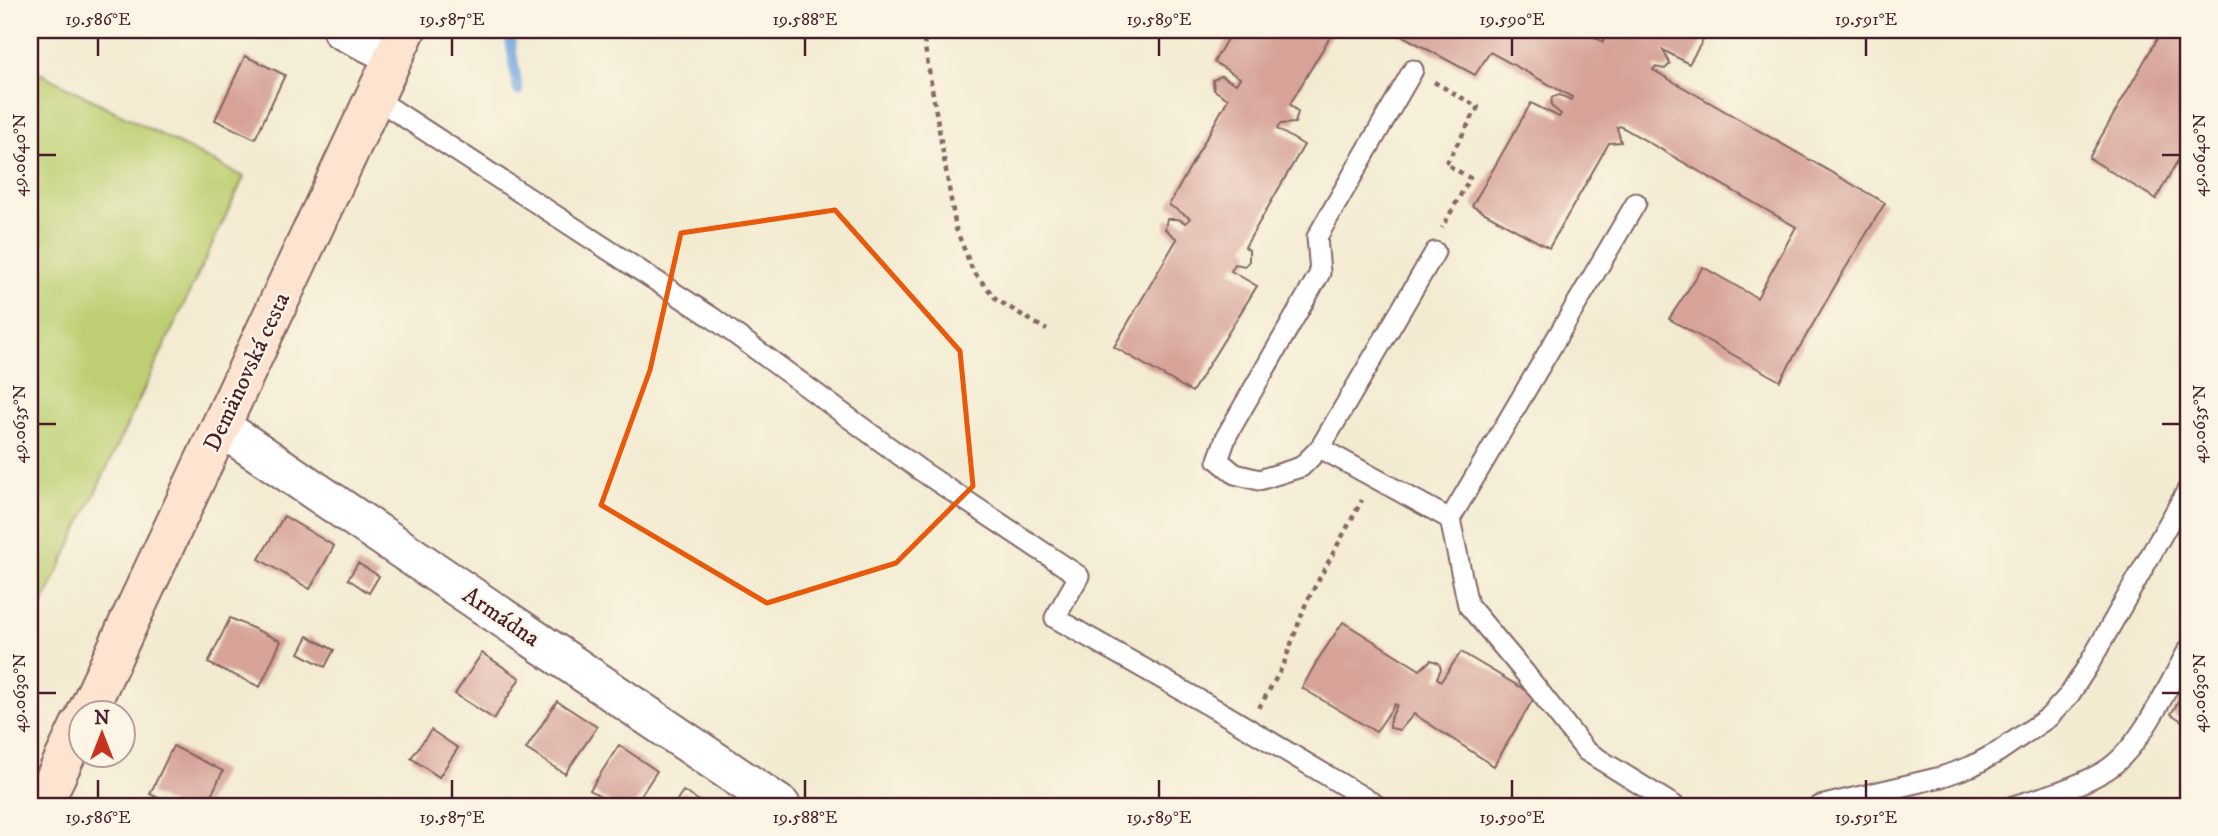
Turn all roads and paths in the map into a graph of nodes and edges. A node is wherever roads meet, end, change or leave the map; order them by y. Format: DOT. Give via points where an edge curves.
graph roads {
  1 [pos="342,30"];
  2 [pos="922,30"];
  3 [pos="400,42"];
  4 [pos="1413,70"];
  5 [pos="375,98"];
  6 [pos="1636,203"];
  7 [pos="1435,252"];
  8 [pos="1047,330"];
  9 [pos="221,428"];
  10 [pos="1320,448"];
  11 [pos="1374,478"];
  12 [pos="2188,489"];
  13 [pos="1450,519"];
  14 [pos="2188,650"];
  15 [pos="92,700"];
  16 [pos="1247,728"];
  17 [pos="66,748"];
  18 [pos="42,787"];
  19 [pos="781,806"];
  20 [pos="1378,806"];
  21 [pos="1675,806"];
  22 [pos="1820,806"];
  23 [pos="2013,806"];
  1 -- 3 [label="street"];
  2 -- 8 [label="path" via="956,229 973,271 997,300"];
  3 -- 5 [label="main road, Demänovská cesta"];
  4 -- 7 [label="path" via="1478,107 1446,164 1470,178 1436,239"];
  4 -- 10 [label="lane" via="1317,237 1320,272 1227,435 1218,460 1235,474 1259,480 1301,467"];
  5 -- 9 [label="main road, Demänovská cesta"];
  5 -- 16 [label="lane" via="713,318 920,470 1079,576 1055,618"];
  6 -- 13 [label="lane"];
  7 -- 10 [label="lane"];
  9 -- 15 [label="main road, Demänovská cesta"];
  9 -- 19 [label="street, Armádna"];
  10 -- 11 [label="lane"];
  11 -- 13 [label="lane"];
  11 -- 16 [label="path" via="1306,603 1283,666"];
  12 -- 22 [label="lane" via="2089,664 2049,718 1972,766"];
  13 -- 21 [label="lane" via="1468,605 1586,751"];
  14 -- 23 [label="lane" via="2135,743 2106,771"];
  16 -- 20 [label="lane"];
  17 -- 18 [label="main road"];
}
